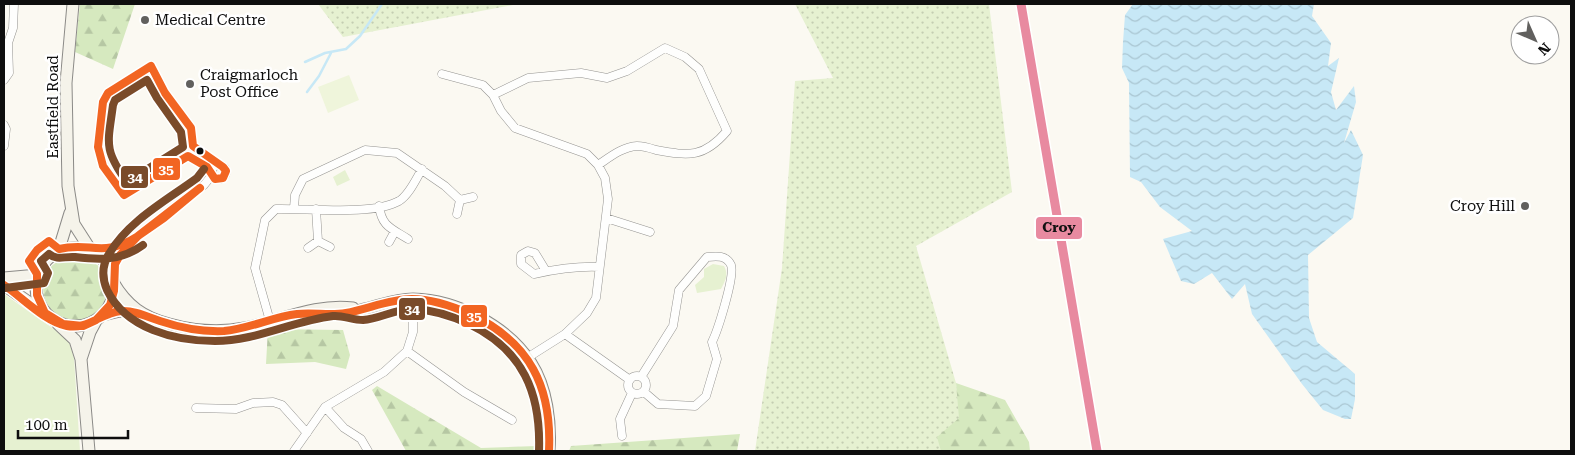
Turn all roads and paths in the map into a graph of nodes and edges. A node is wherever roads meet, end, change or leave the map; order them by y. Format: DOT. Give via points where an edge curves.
graph roads {
  1 [pos="14,4"];
  2 [pos="73,4"];
  3 [pos="442,74"];
  4 [pos="4,80"];
  5 [pos="493,95"];
  6 [pos="4,125"];
  7 [pos="4,146"];
  8 [pos="598,165"];
  9 [pos="422,169"];
  10 [pos="212,175"];
  11 [pos="473,198"];
  12 [pos="460,200"];
  13 [pos="378,206"];
  14 [pos="294,208"];
  15 [pos="316,209"];
  16 [pos="70,210"];
  17 [pos="457,214"];
  18 [pos="606,218"];
  19 [pos="395,231"];
  20 [pos="650,232"];
  21 [pos="408,239"];
  22 [pos="133,240"];
  23 [pos="318,241"];
  24 [pos="389,242"];
  25 [pos="330,247"];
  26 [pos="308,248"];
  27 [pos="59,249"];
  28 [pos="92,250"];
  29 [pos="600,266"];
  30 [pos="546,271"];
  31 [pos="38,275"];
  32 [pos="4,278"];
  33 [pos="113,278"];
  34 [pos="4,285"];
  35 [pos="413,299"];
  36 [pos="45,313"];
  37 [pos="142,314"];
  38 [pos="100,317"];
  39 [pos="270,321"];
  40 [pos="55,322"];
  41 [pos="565,334"];
  42 [pos="407,351"];
  43 [pos="526,358"];
  44 [pos="81,359"];
  45 [pos="642,377"];
  46 [pos="630,380"];
  47 [pos="644,392"];
  48 [pos="632,393"];
  49 [pos="196,408"];
  50 [pos="325,408"];
  51 [pos="512,420"];
  52 [pos="307,433"];
  53 [pos="622,436"];
  54 [pos="89,451"];
  55 [pos="294,451"];
  56 [pos="368,451"];
  57 [pos="549,451"];
  1 -- 4 [label="street" via="13,28 8,43 9,73"];
  2 -- 16 [label="street, Eastfield Road" via="66,83"];
  3 -- 5 [label="street" via="483,85"];
  5 -- 8 [label="street" via="515,128 587,154"];
  5 -- 8 [label="street" via="528,78 581,73 607,78 627,71 666,48 685,57 699,69 726,131 716,144 702,152 680,155 638,146 624,149"];
  6 -- 7 [label="street"];
  8 -- 18 [label="street" via="606,185"];
  9 -- 12 [label="street"];
  9 -- 13 [label="street" via="405,195"];
  9 -- 14 [label="street" via="397,153 365,150 303,180 294,194"];
  10 -- 22 [label="street" via="204,185"];
  11 -- 12 [label="street"];
  12 -- 17 [label="street"];
  13 -- 15 [label="street"];
  13 -- 19 [label="street" via="381,219"];
  14 -- 15 [label="street"];
  14 -- 39 [label="street" via="276,209 265,220 255,273"];
  15 -- 23 [label="street"];
  16 -- 27 [label="street, Eastfield Road"];
  16 -- 28 [label="street, Eastfield Road" via="74,224"];
  18 -- 20 [label="street"];
  18 -- 29 [label="street"];
  19 -- 21 [label="street"];
  19 -- 24 [label="street"];
  22 -- 28 [label="street" via="118,247"];
  22 -- 33 [label="street" via="120,255"];
  23 -- 25 [label="street"];
  23 -- 26 [label="street"];
  27 -- 28 [label="street" via="78,246"];
  27 -- 31 [label="street"];
  28 -- 33 [label="street" via="108,267"];
  29 -- 30 [label="street" via="572,266"];
  29 -- 41 [label="street" via="596,298"];
  31 -- 32 [label="street"];
  31 -- 36 [label="street" via="38,302"];
  33 -- 37 [label="street" via="125,300"];
  33 -- 38 [label="street" via="111,304"];
  34 -- 36 [label="street"];
  35 -- 39 [label="street" via="362,310 335,306"];
  35 -- 42 [label="street" via="413,332"];
  35 -- 43 [label="street" via="467,311 511,341"];
  36 -- 40 [label="street"];
  37 -- 38 [label="street" via="120,311"];
  37 -- 39 [label="street" via="182,328 214,331 246,328"];
  38 -- 40 [label="street" via="80,327"];
  38 -- 44 [label="street" via="90,332"];
  40 -- 44 [label="street" via="75,340"];
  41 -- 43 [label="street"];
  41 -- 46 [label="street"];
  42 -- 50 [label="street" via="384,372"];
  42 -- 51 [label="street" via="464,392"];
  43 -- 57 [label="street" via="545,400 551,423"];
  44 -- 54 [label="street"];
  45 -- 46 [label="street"];
  45 -- 47 [label="street" via="646,382"];
  45 -- 47 [label="street" via="673,326 679,290 707,257 721,256 727,260 732,273 721,324 712,342 717,359 706,396 695,406 658,404"];
  46 -- 48 [label="street" via="628,387"];
  47 -- 48 [label="street" via="639,395"];
  48 -- 53 [label="street" via="620,419"];
  49 -- 52 [label="street" via="236,409 253,403 273,402 282,405"];
  50 -- 52 [label="street"];
  50 -- 56 [label="street" via="344,428 361,439"];
  52 -- 55 [label="street"];
}
